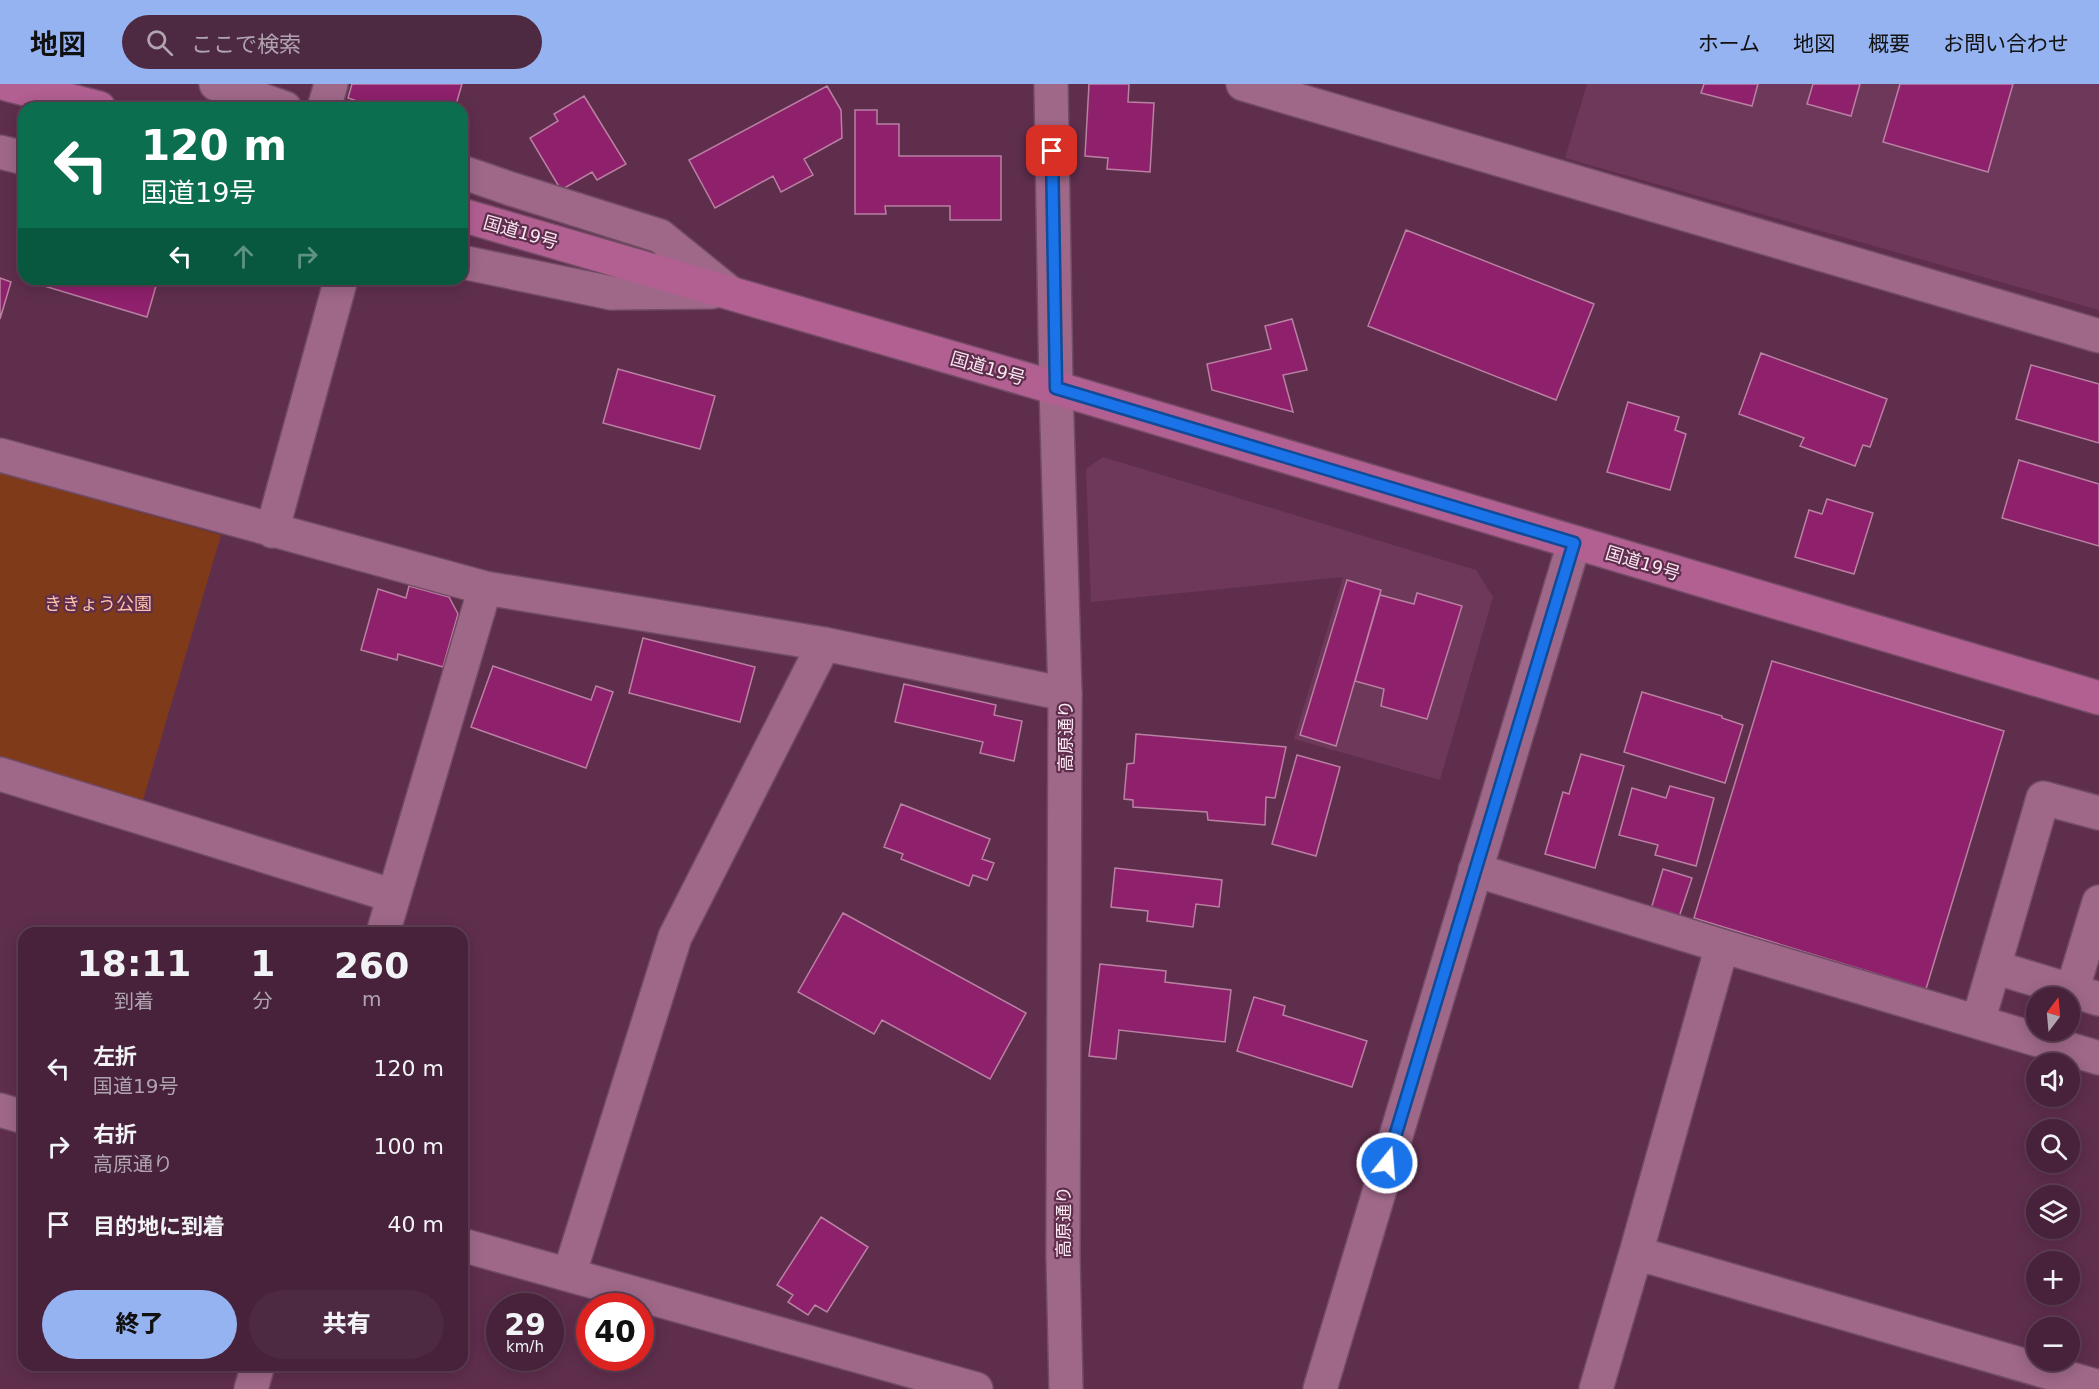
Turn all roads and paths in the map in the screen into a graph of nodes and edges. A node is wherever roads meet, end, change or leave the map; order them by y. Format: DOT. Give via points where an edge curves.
graph roads {
  1 [pos="6,84"];
  2 [pos="216,84"];
  3 [pos="331,84"];
  4 [pos="1051,84"];
  5 [pos="1243,84"];
  6 [pos="76,102"];
  7 [pos="268,102"];
  8 [pos="326,102"];
  9 [pos="0,152"];
  10 [pos="18,156"];
  11 [pos="468,173"];
  12 [pos="468,217"];
  13 [pos="468,263"];
  14 [pos="339,285"];
  15 [pos="729,292"];
  16 [pos="2099,336"];
  17 [pos="1056,388"];
  18 [pos="0,455"];
  19 [pos="272,531"];
  20 [pos="1574,543"];
  21 [pos="485,588"];
  22 [pos="824,644"];
  23 [pos="1065,694"];
  24 [pos="2099,698"];
  25 [pos="0,774"];
  26 [pos="2099,813"];
  27 [pos="1475,870"];
  28 [pos="394,896"];
  29 [pos="2099,902"];
  30 [pos="385,927"];
  31 [pos="1722,946"];
  32 [pos="1994,967"];
  33 [pos="2086,995"];
  34 [pos="1978,1022"];
  35 [pos="2099,1058"];
  36 [pos="0,1110"];
  37 [pos="18,1115"];
  38 [pos="468,1247"];
  39 [pos="1636,1253"];
  40 [pos="569,1275"];
  41 [pos="256,1371"];
  42 [pos="2099,1387"];
  43 [pos="251,1389"];
  44 [pos="976,1389"];
  45 [pos="1066,1389"];
  46 [pos="1320,1389"];
  47 [pos="1596,1389"];
  1 -- 6 [label="highway"];
  2 -- 7 [label="street"];
  3 -- 8 [label="street"];
  4 -- 17 [label="street, 高原通り"];
  5 -- 16 [label="street"];
  9 -- 10 [label="street"];
  11 -- 15 [label="street" via="660,236"];
  12 -- 15 [label="highway, 国道19号"];
  13 -- 15 [label="street" via="611,293"];
  14 -- 19 [label="street"];
  15 -- 17 [label="highway, 国道19号"];
  17 -- 20 [label="highway, 国道19号"];
  17 -- 23 [label="street, 高原通り"];
  18 -- 19 [label="street"];
  19 -- 21 [label="street"];
  20 -- 24 [label="highway, 国道19号"];
  20 -- 27 [label="street"];
  21 -- 22 [label="street"];
  21 -- 28 [label="street"];
  22 -- 23 [label="street"];
  22 -- 40 [label="street" via="675,937"];
  23 -- 45 [label="street, 高原通り"];
  25 -- 28 [label="street"];
  26 -- 32 [label="street" via="2043,798"];
  27 -- 31 [label="street"];
  27 -- 46 [label="street"];
  28 -- 30 [label="street"];
  29 -- 33 [label="street"];
  31 -- 34 [label="street"];
  31 -- 39 [label="street"];
  32 -- 33 [label="street"];
  32 -- 34 [label="street"];
  34 -- 35 [label="street"];
  36 -- 37 [label="street"];
  38 -- 40 [label="street"];
  39 -- 42 [label="street"];
  39 -- 47 [label="street"];
  40 -- 44 [label="street"];
  41 -- 43 [label="street"];
}
